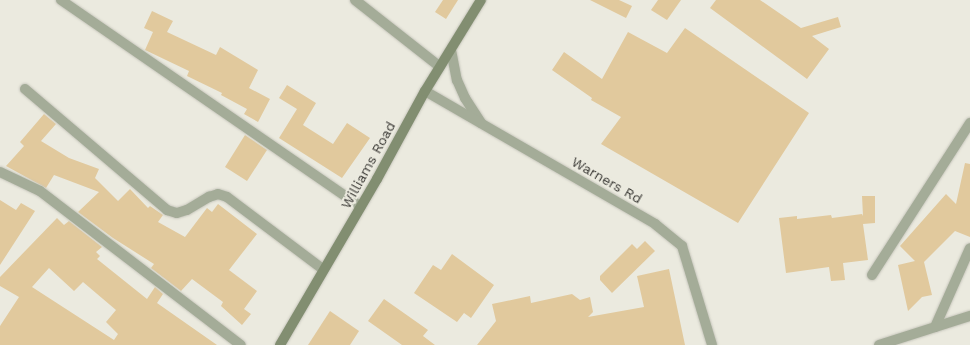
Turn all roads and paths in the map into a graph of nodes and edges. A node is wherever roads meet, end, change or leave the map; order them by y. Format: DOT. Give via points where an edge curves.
graph roads {
  1 [pos="61,0"];
  2 [pos="355,0"];
  3 [pos="481,0"];
  4 [pos="451,50"];
  5 [pos="440,67"];
  6 [pos="25,89"];
  7 [pos="425,91"];
  8 [pos="970,123"];
  9 [pos="482,125"];
  10 [pos="0,172"];
  11 [pos="361,207"];
  12 [pos="970,248"];
  13 [pos="324,270"];
  14 [pos="872,275"];
  15 [pos="970,316"];
  16 [pos="935,326"];
  17 [pos="241,345"];
  18 [pos="280,345"];
  19 [pos="712,345"];
  20 [pos="879,345"];
  1 -- 11 [label="street"];
  2 -- 5 [label="street"];
  3 -- 4 [label="street, Williams Road"];
  4 -- 5 [label="street, Williams Road"];
  4 -- 9 [label="street" via="457,80"];
  5 -- 7 [label="street, Williams Road"];
  6 -- 13 [label="street" via="167,210 177,214 209,197 218,194 227,197"];
  7 -- 9 [label="street, Warners Rd"];
  7 -- 11 [label="street, Williams Road"];
  8 -- 14 [label="street"];
  9 -- 19 [label="street, Warners Rd" via="655,224 682,246"];
  10 -- 17 [label="street" via="40,191"];
  11 -- 13 [label="street, Williams Road"];
  12 -- 16 [label="street"];
  13 -- 18 [label="street, Williams Road"];
  15 -- 16 [label="street"];
  16 -- 20 [label="street"];
}
